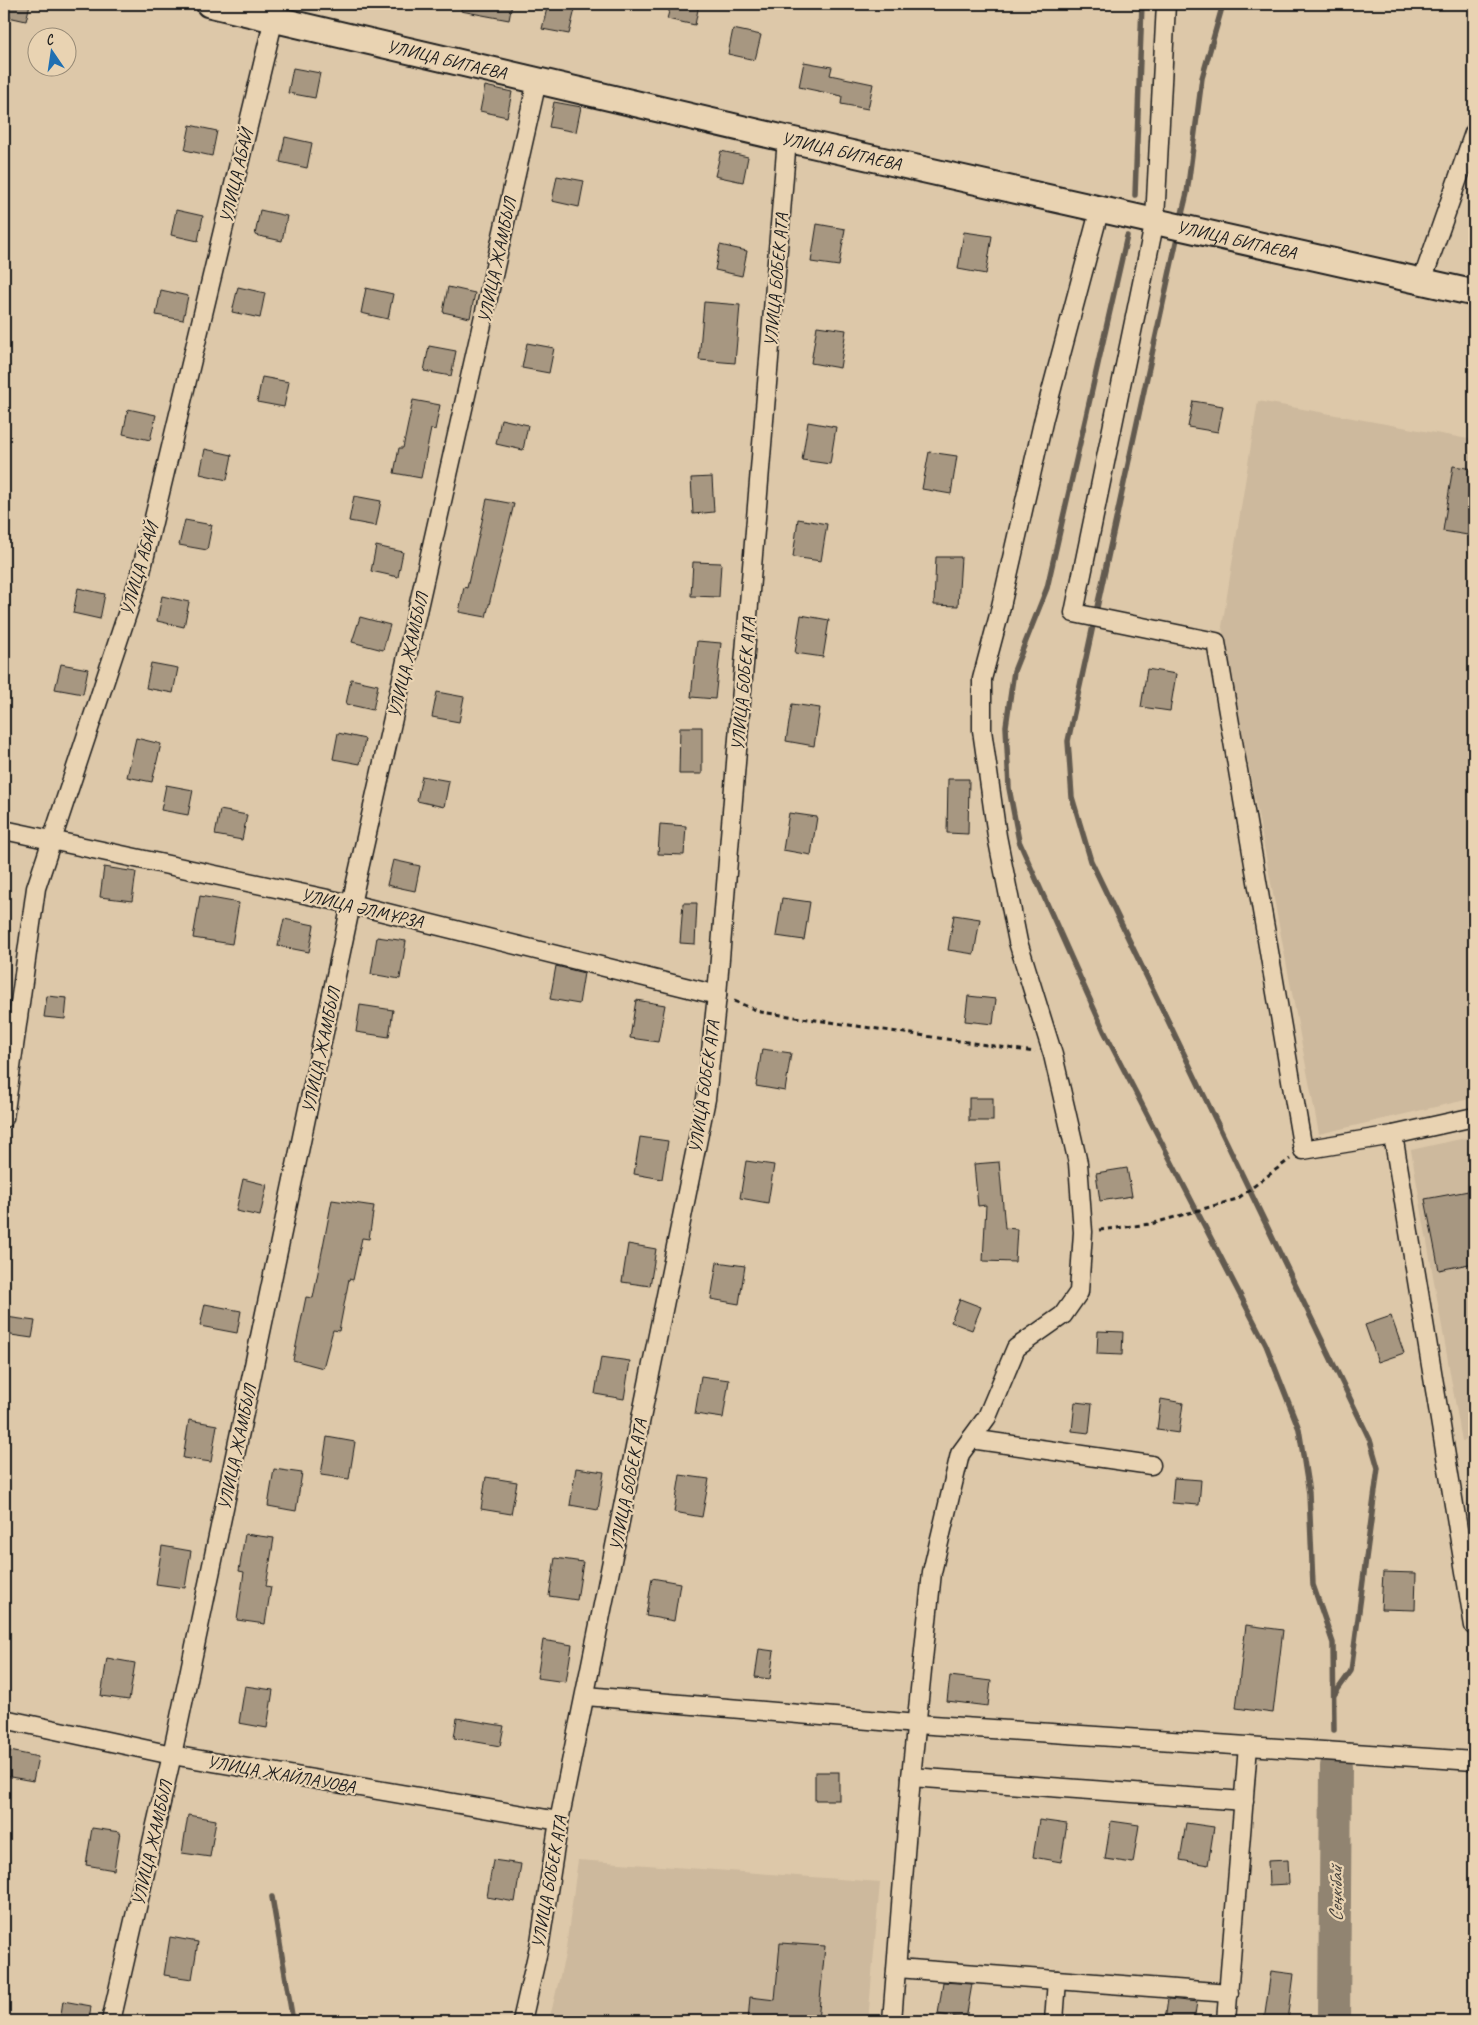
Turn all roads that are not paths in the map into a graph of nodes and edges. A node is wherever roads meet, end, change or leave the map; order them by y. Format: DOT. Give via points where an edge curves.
graph roads {
  1 [pos="210,4"];
  2 [pos="1166,4"];
  3 [pos="274,18"];
  4 [pos="536,81"];
  5 [pos="1474,133"];
  6 [pos="787,139"];
  7 [pos="1100,208"];
  8 [pos="1155,220"];
  9 [pos="1422,281"];
  10 [pos="1474,293"];
  11 [pos="4,830"];
  12 [pos="53,840"];
  13 [pos="351,904"];
  14 [pos="717,995"];
  15 [pos="1474,1117"];
  16 [pos="4,1118"];
  17 [pos="1393,1136"];
  18 [pos="971,1439"];
  19 [pos="1151,1465"];
  20 [pos="1474,1626"];
  21 [pos="586,1696"];
  22 [pos="4,1719"];
  23 [pos="917,1724"];
  24 [pos="1248,1746"];
  25 [pos="172,1755"];
  26 [pos="1474,1760"];
  27 [pos="911,1777"];
  28 [pos="1244,1801"];
  29 [pos="559,1821"];
  30 [pos="897,1968"];
  31 [pos="1057,1980"];
  32 [pos="1229,1993"];
  33 [pos="111,2021"];
  34 [pos="522,2021"];
  35 [pos="892,2021"];
  36 [pos="1054,2021"];
  37 [pos="1226,2021"];
  1 -- 3 [label="street, УЛИЦА БИТАЕВА"];
  2 -- 8 [label="street"];
  3 -- 4 [label="street, УЛИЦА БИТАЕВА"];
  3 -- 12 [label="street, УЛИЦА АБАЙ" via="141,572"];
  4 -- 6 [label="street, УЛИЦА БИТАЕВА"];
  4 -- 13 [label="street, УЛИЦА ЖАМБЫЛ"];
  5 -- 9 [label="street"];
  6 -- 7 [label="street, УЛИЦА БИТАЕВА"];
  6 -- 14 [label="street, УЛИЦА БОБЕК АТА"];
  7 -- 8 [label="street, УЛИЦА БИТАЕВА"];
  7 -- 18 [label="street" via="1044,418 982,679 982,730 997,836 1018,942 1053,1055 1078,1163 1083,1232 1079,1292 1063,1315 1016,1348 987,1417"];
  8 -- 9 [label="street, УЛИЦА БИТАЕВА"];
  8 -- 17 [label="street" via="1074,613 1216,642 1303,1150"];
  9 -- 10 [label="street, УЛИЦА БИТАЕВА"];
  11 -- 12 [label="street, УЛИЦА ӘЛМҰРЗА"];
  12 -- 13 [label="street, УЛИЦА ӘЛМҰРЗА"];
  12 -- 16 [label="street, УЛИЦА АБАЙ" via="36,888"];
  13 -- 14 [label="street, УЛИЦА ӘЛМҰРЗА"];
  13 -- 25 [label="street, УЛИЦА ЖАМБЫЛ"];
  14 -- 21 [label="street, УЛИЦА БОБЕК АТА" via="706,1099"];
  15 -- 17 [label="street"];
  17 -- 20 [label="street"];
  18 -- 19 [label="street"];
  18 -- 23 [label="street" via="960,1454 932,1572"];
  21 -- 23 [label="street"];
  21 -- 29 [label="street, УЛИЦА БОБЕК АТА"];
  22 -- 25 [label="street, УЛИЦА ЖАЙЛАУОВА"];
  23 -- 24 [label="street"];
  23 -- 27 [label="street"];
  24 -- 26 [label="street"];
  24 -- 28 [label="street"];
  25 -- 29 [label="street, УЛИЦА ЖАЙЛАУОВА"];
  25 -- 33 [label="street, УЛИЦА ЖАМБЫЛ"];
  27 -- 28 [label="street"];
  27 -- 30 [label="street"];
  28 -- 32 [label="street"];
  29 -- 34 [label="street, УЛИЦА БОБЕК АТА" via="540,1942"];
  30 -- 31 [label="street"];
  30 -- 35 [label="street"];
  31 -- 32 [label="street"];
  31 -- 36 [label="street"];
  32 -- 37 [label="street"];
}
